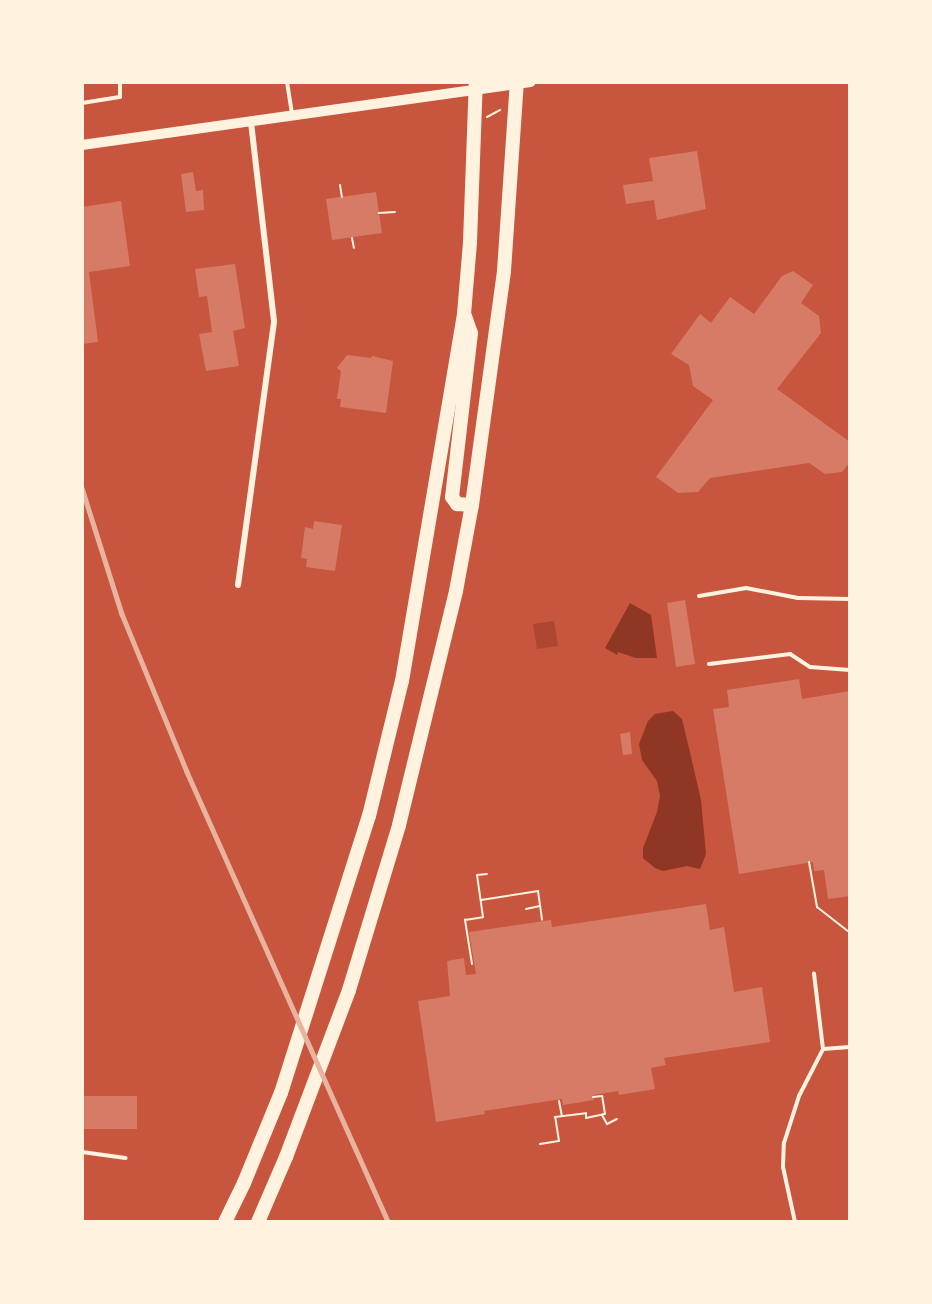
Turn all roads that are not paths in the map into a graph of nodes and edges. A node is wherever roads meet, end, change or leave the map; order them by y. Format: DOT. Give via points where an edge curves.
graph roads {
  1 [pos="120,82"];
  2 [pos="287,82"];
  3 [pos="522,83"];
  4 [pos="476,86"];
  5 [pos="82,103"];
  6 [pos="292,115"];
  7 [pos="251,120"];
  8 [pos="82,145"];
  9 [pos="464,314"];
  10 [pos="472,505"];
  11 [pos="238,585"];
  12 [pos="699,596"];
  13 [pos="849,598"];
  14 [pos="709,664"];
  15 [pos="849,670"];
  16 [pos="814,974"];
  17 [pos="849,1047"];
  18 [pos="824,1048"];
  19 [pos="82,1152"];
  20 [pos="126,1158"];
  21 [pos="225,1221"];
  22 [pos="258,1221"];
  23 [pos="795,1221"];
  1 -- 5 [label="lane" via="120,97"];
  2 -- 6 [label="lane"];
  3 -- 4 [label="street"];
  3 -- 10 [label="highway" via="504,271"];
  4 -- 6 [label="street"];
  4 -- 9 [label="highway"];
  6 -- 7 [label="street"];
  7 -- 8 [label="street"];
  7 -- 11 [label="street" via="274,321"];
  9 -- 10 [label="highway" via="471,333 452,497 457,504"];
  9 -- 21 [label="highway" via="402,681 369,816 281,1093"];
  10 -- 22 [label="highway" via="456,591 396,836 349,990"];
  12 -- 13 [label="lane" via="746,588 798,598"];
  14 -- 15 [label="lane" via="790,654 810,667"];
  16 -- 18 [label="lane"];
  17 -- 18 [label="lane"];
  18 -- 23 [label="lane" via="799,1096 784,1143 783,1167"];
  19 -- 20 [label="lane"];
}
